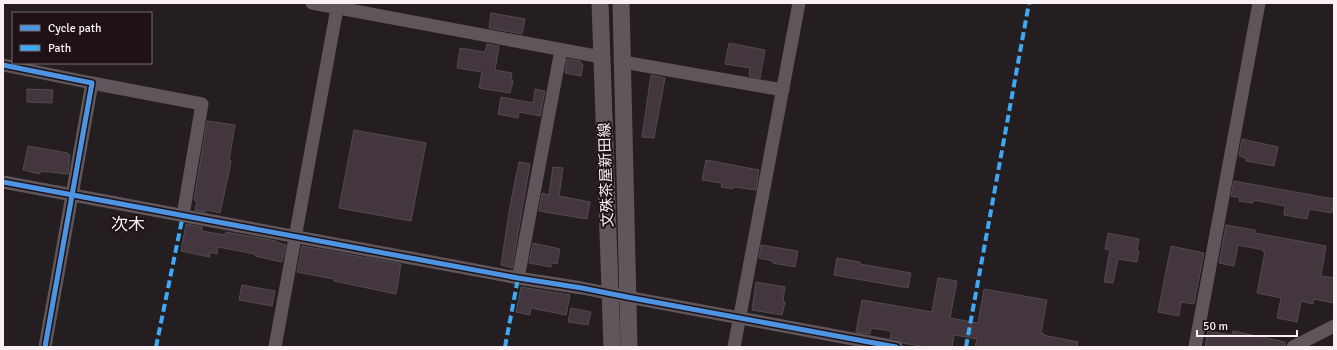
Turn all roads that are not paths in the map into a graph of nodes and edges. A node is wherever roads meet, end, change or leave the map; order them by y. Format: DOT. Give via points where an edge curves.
graph roads {
  1 [pos="312,3"];
  2 [pos="600,3"];
  3 [pos="622,3"];
  4 [pos="799,3"];
  5 [pos="1259,3"];
  6 [pos="338,5"];
  7 [pos="561,50"];
  8 [pos="601,57"];
  9 [pos="623,62"];
  10 [pos="3,65"];
  11 [pos="92,83"];
  12 [pos="783,90"];
  13 [pos="3,182"];
  14 [pos="72,195"];
  15 [pos="182,215"];
  16 [pos="295,236"];
  17 [pos="518,278"];
  18 [pos="619,296"];
  19 [pos="740,318"];
  20 [pos="1334,326"];
  21 [pos="45,347"];
  22 [pos="275,347"];
  23 [pos="612,347"];
  24 [pos="629,347"];
  25 [pos="734,347"];
  26 [pos="896,347"];
  27 [pos="1195,347"];
  28 [pos="1293,347"];
  1 -- 6 [label="street"];
  2 -- 8 [label="main road, 文殊茶屋新田線"];
  3 -- 9 [label="main road, 文殊茶屋新田線"];
  4 -- 12 [label="street"];
  5 -- 27 [label="street"];
  6 -- 7 [label="street"];
  6 -- 16 [label="street"];
  7 -- 8 [label="street"];
  7 -- 17 [label="street"];
  8 -- 18 [label="main road, 文殊茶屋新田線"];
  9 -- 12 [label="street"];
  9 -- 18 [label="main road, 文殊茶屋新田線"];
  10 -- 11 [label="street"];
  11 -- 14 [label="street"];
  11 -- 15 [label="street" via="202,104"];
  12 -- 19 [label="street"];
  13 -- 14 [label="street"];
  14 -- 15 [label="street"];
  14 -- 21 [label="street"];
  15 -- 16 [label="street"];
  16 -- 17 [label="street"];
  16 -- 22 [label="street"];
  17 -- 18 [label="street"];
  18 -- 19 [label="street"];
  18 -- 23 [label="main road, 文殊茶屋新田線"];
  18 -- 24 [label="main road, 文殊茶屋新田線"];
  19 -- 25 [label="street"];
  19 -- 26 [label="street"];
  20 -- 28 [label="street"];
}
